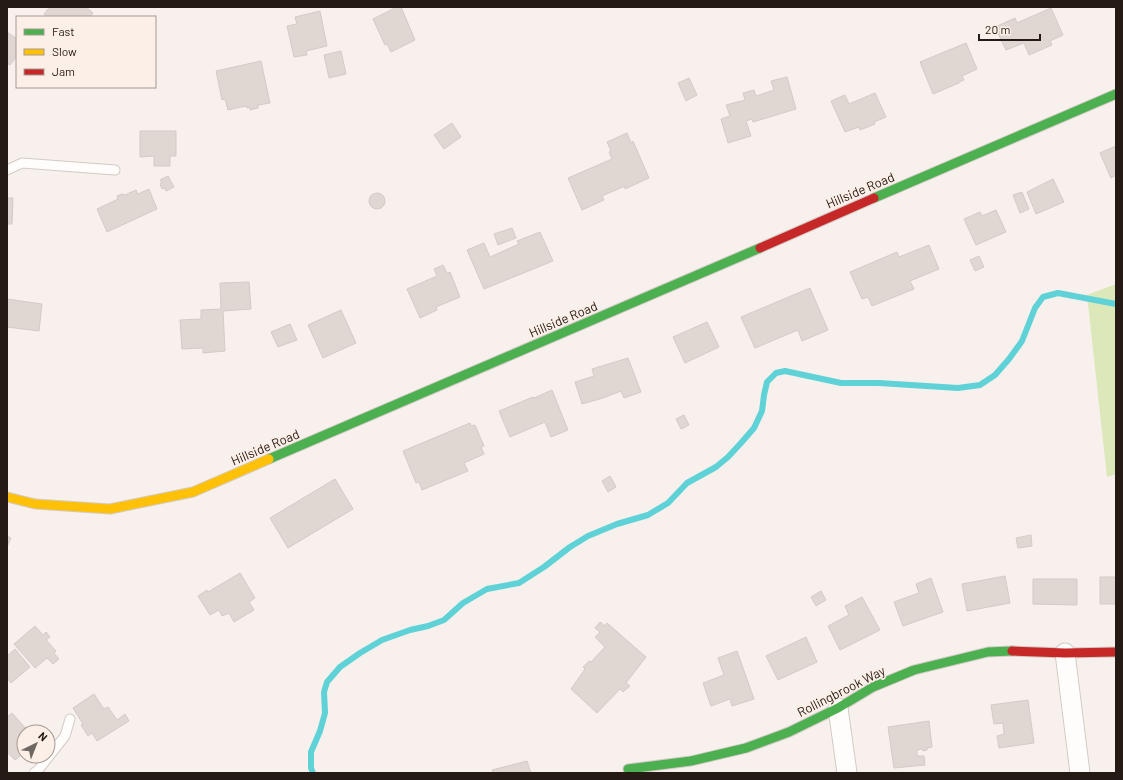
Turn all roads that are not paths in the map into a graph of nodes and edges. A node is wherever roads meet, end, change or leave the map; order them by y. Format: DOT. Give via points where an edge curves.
graph roads {
  1 [pos="1116,94"];
  2 [pos="7,170"];
  3 [pos="115,170"];
  4 [pos="7,497"];
  5 [pos="1116,652"];
  6 [pos="1065,653"];
  7 [pos="838,708"];
  8 [pos="70,719"];
  9 [pos="628,769"];
  10 [pos="34,773"];
  11 [pos="847,773"];
  12 [pos="1080,773"];
  1 -- 4 [label="street, Hillside Road" via="193,492 110,509 34,504"];
  2 -- 3 [label="lane" via="22,163"];
  5 -- 6 [label="street, Rollingbrook Way"];
  6 -- 7 [label="street, Rollingbrook Way" via="988,652 953,660 914,670 873,687"];
  6 -- 12 [label="street"];
  7 -- 9 [label="street, Rollingbrook Way" via="789,732 746,748 691,761"];
  7 -- 11 [label="street"];
  8 -- 10 [label="lane" via="65,736"];
}
